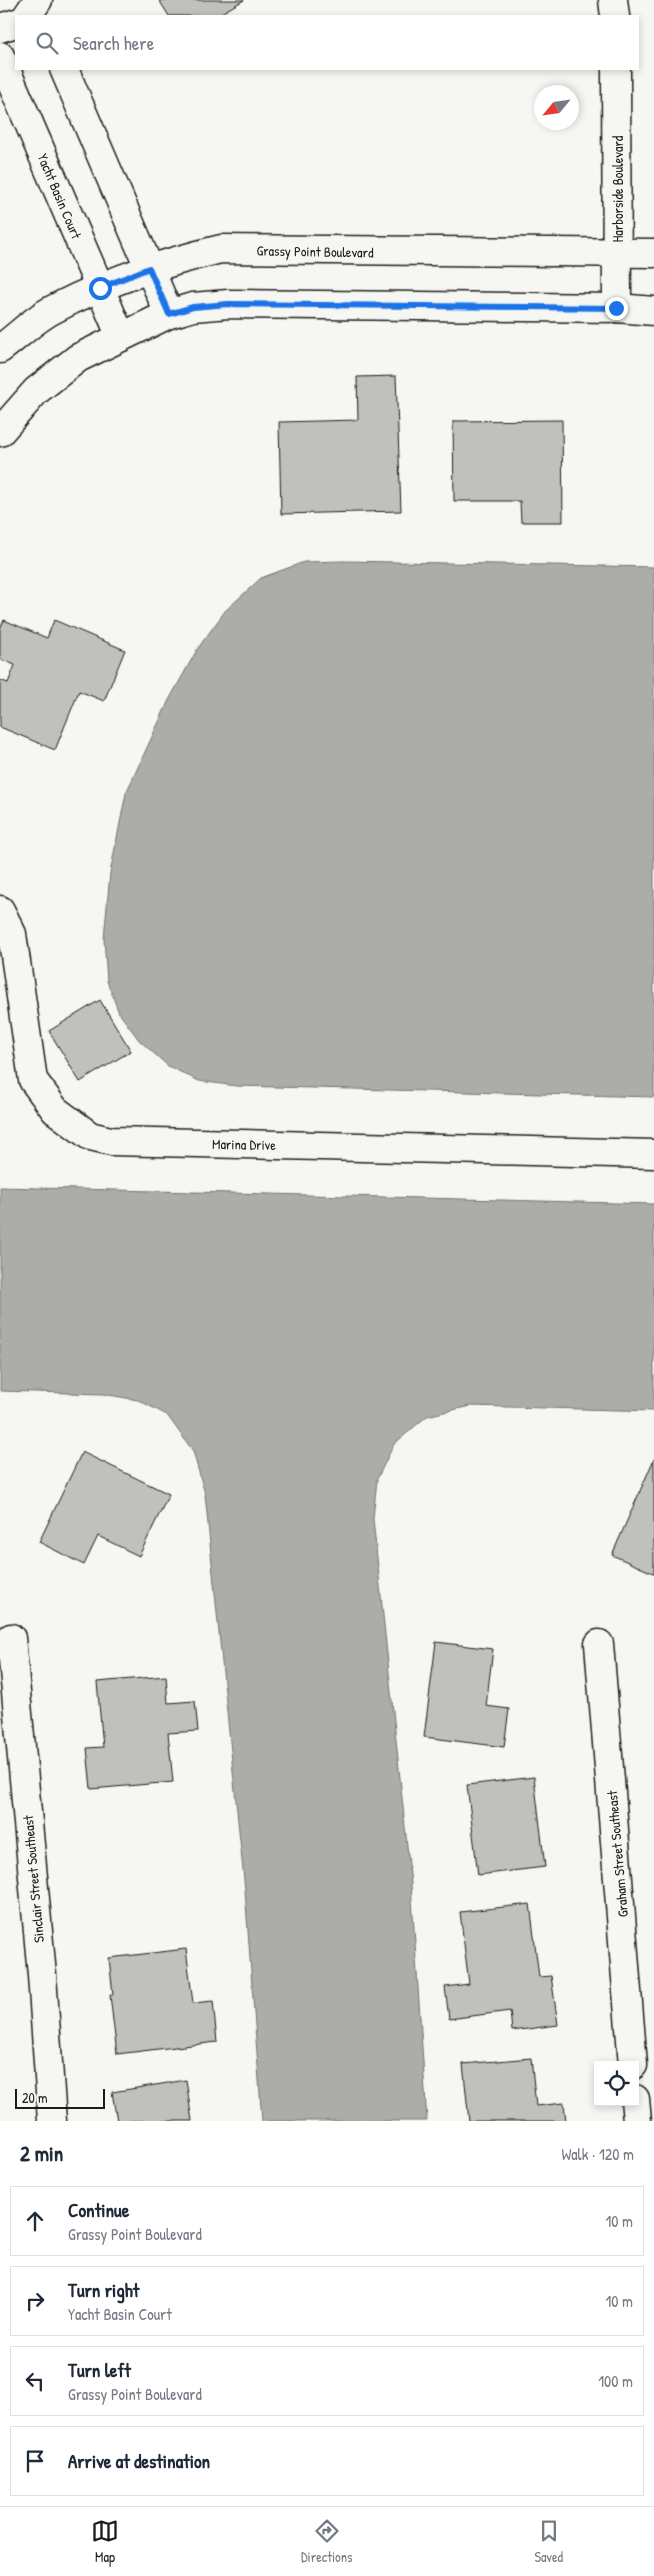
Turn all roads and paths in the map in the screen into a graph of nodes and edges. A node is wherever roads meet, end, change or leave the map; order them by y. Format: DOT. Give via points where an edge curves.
graph roads {
  1 [pos="613,0"];
  2 [pos="615,15"];
  3 [pos="15,23"];
  4 [pos="0,28"];
  5 [pos="0,56"];
  6 [pos="64,70"];
  7 [pos="616,70"];
  8 [pos="617,252"];
  9 [pos="654,254"];
  10 [pos="149,268"];
  11 [pos="100,288"];
  12 [pos="616,308"];
  13 [pos="654,311"];
  14 [pos="169,314"];
  15 [pos="121,337"];
  16 [pos="0,349"];
  17 [pos="0,432"];
  18 [pos="0,910"];
  19 [pos="654,1154"];
  20 [pos="11,1638"];
  21 [pos="599,1644"];
  22 [pos="633,2061"];
  23 [pos="636,2106"];
  24 [pos="52,2121"];
  25 [pos="637,2121"];
  1 -- 2 [label="street"];
  3 -- 4 [label="street"];
  5 -- 11 [label="street, Yacht Basin Court"];
  6 -- 10 [label="street"];
  7 -- 8 [label="street, Harborside Boulevard"];
  8 -- 9 [label="street, Grassy Point Boulevard"];
  8 -- 10 [label="street, Grassy Point Boulevard" via="221,249"];
  8 -- 12 [label="street, Harborside Boulevard"];
  10 -- 11 [label="street, Grassy Point Boulevard"];
  10 -- 14 [label="street"];
  11 -- 15 [label="street, Yacht Basin Court"];
  11 -- 16 [label="street, Grassy Point Boulevard" via="50,311"];
  12 -- 13 [label="street"];
  12 -- 14 [label="street" via="228,304 193,307"];
  14 -- 15 [label="street"];
  15 -- 17 [label="street" via="78,358 36,391"];
  18 -- 19 [label="street, Marina Drive" via="12,934 33,1080 55,1110 90,1136 111,1141"];
  20 -- 24 [label="street, Sinclair Street Southeast"];
  21 -- 22 [label="street, Graham Street Southeast"];
  23 -- 25 [label="street"];
}
